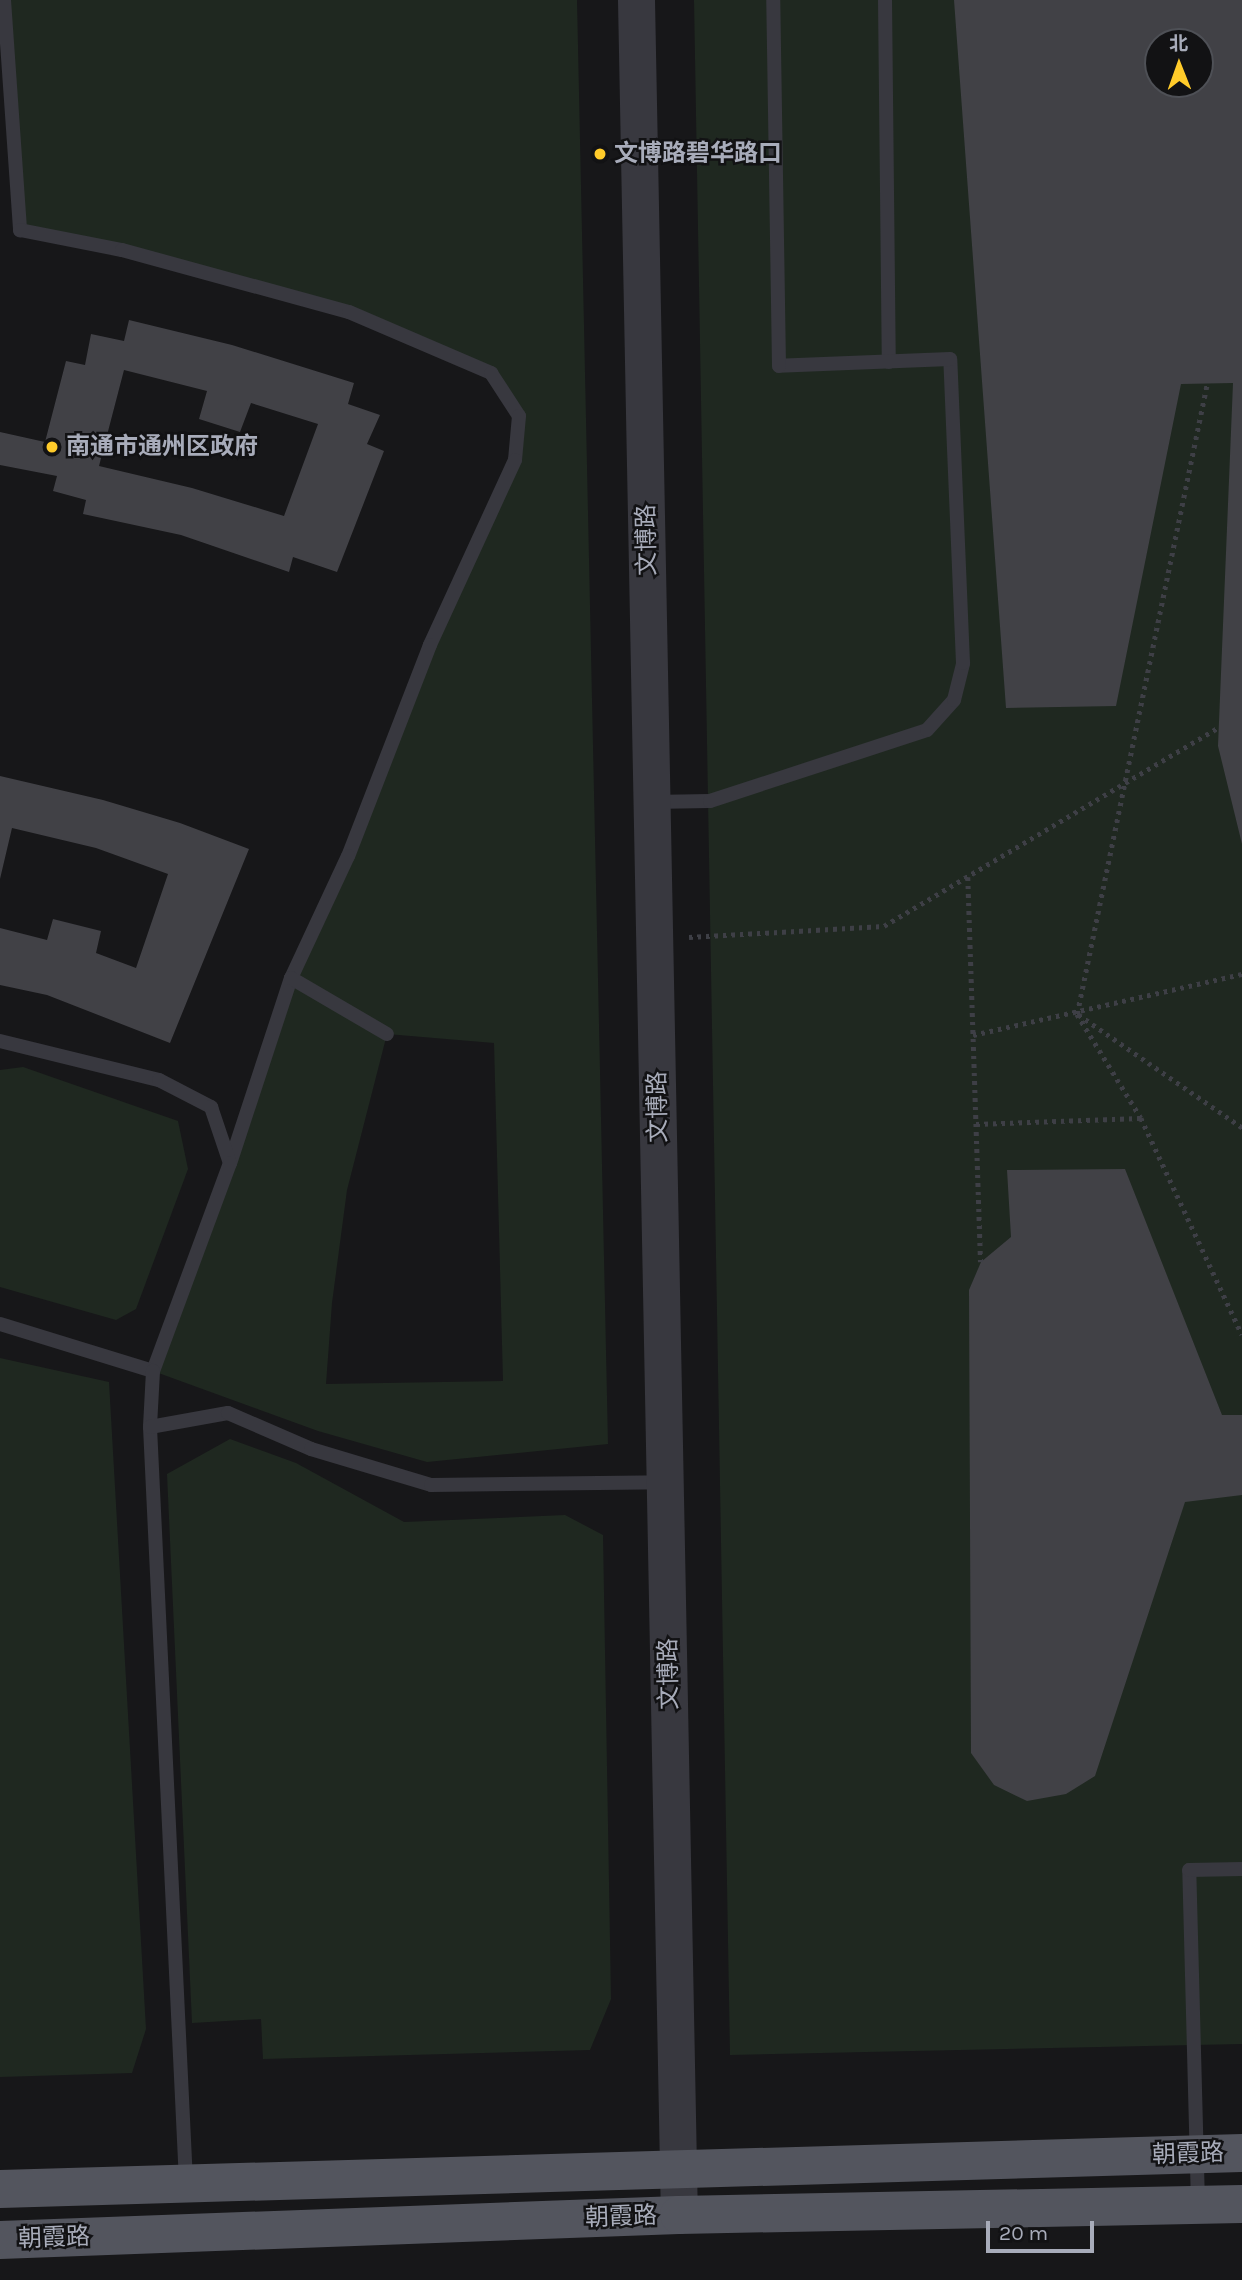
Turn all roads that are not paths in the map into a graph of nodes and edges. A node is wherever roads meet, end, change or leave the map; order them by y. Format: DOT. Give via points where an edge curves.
graph roads {
  1 [pos="636,0"];
  2 [pos="773,0"];
  3 [pos="885,0"];
  4 [pos="3,1"];
  5 [pos="889,362"];
  6 [pos="652,802"];
  7 [pos="291,978"];
  8 [pos="387,1034"];
  9 [pos="0,1041"];
  10 [pos="230,1163"];
  11 [pos="0,1324"];
  12 [pos="153,1371"];
  13 [pos="150,1427"];
  14 [pos="666,1482"];
  15 [pos="1242,1869"];
  16 [pos="1242,2153"];
  17 [pos="679,2169"];
  18 [pos="186,2184"];
  19 [pos="0,2189"];
  20 [pos="1198,2204"];
  21 [pos="1242,2204"];
  22 [pos="679,2214"];
  23 [pos="0,2240"];
  1 -- 6 [label="street, 文博路"];
  2 -- 5 [label="lane" via="779,366"];
  3 -- 5 [label="lane"];
  4 -- 7 [label="lane" via="20,230 122,250 349,312 491,373 519,416 515,460 430,646 348,856"];
  5 -- 6 [label="lane" via="950,359 962,663 954,700 927,730 710,801"];
  6 -- 14 [label="street, 文博路"];
  7 -- 8 [label="lane"];
  7 -- 10 [label="lane"];
  9 -- 10 [label="lane" via="159,1080 211,1107"];
  10 -- 12 [label="lane"];
  11 -- 12 [label="lane"];
  12 -- 13 [label="lane"];
  13 -- 14 [label="lane" via="228,1413 310,1449 431,1485"];
  13 -- 18 [label="lane"];
  14 -- 17 [label="street, 文博路"];
  15 -- 20 [label="lane" via="1189,1870"];
  16 -- 17 [label="main road, 朝霞路"];
  17 -- 18 [label="main road, 朝霞路"];
  17 -- 22 [label="street, 文博路"];
  18 -- 19 [label="main road, 朝霞路"];
  20 -- 21 [label="main road, 朝霞路"];
  20 -- 22 [label="main road, 朝霞路"];
  22 -- 23 [label="main road, 朝霞路"];
}
